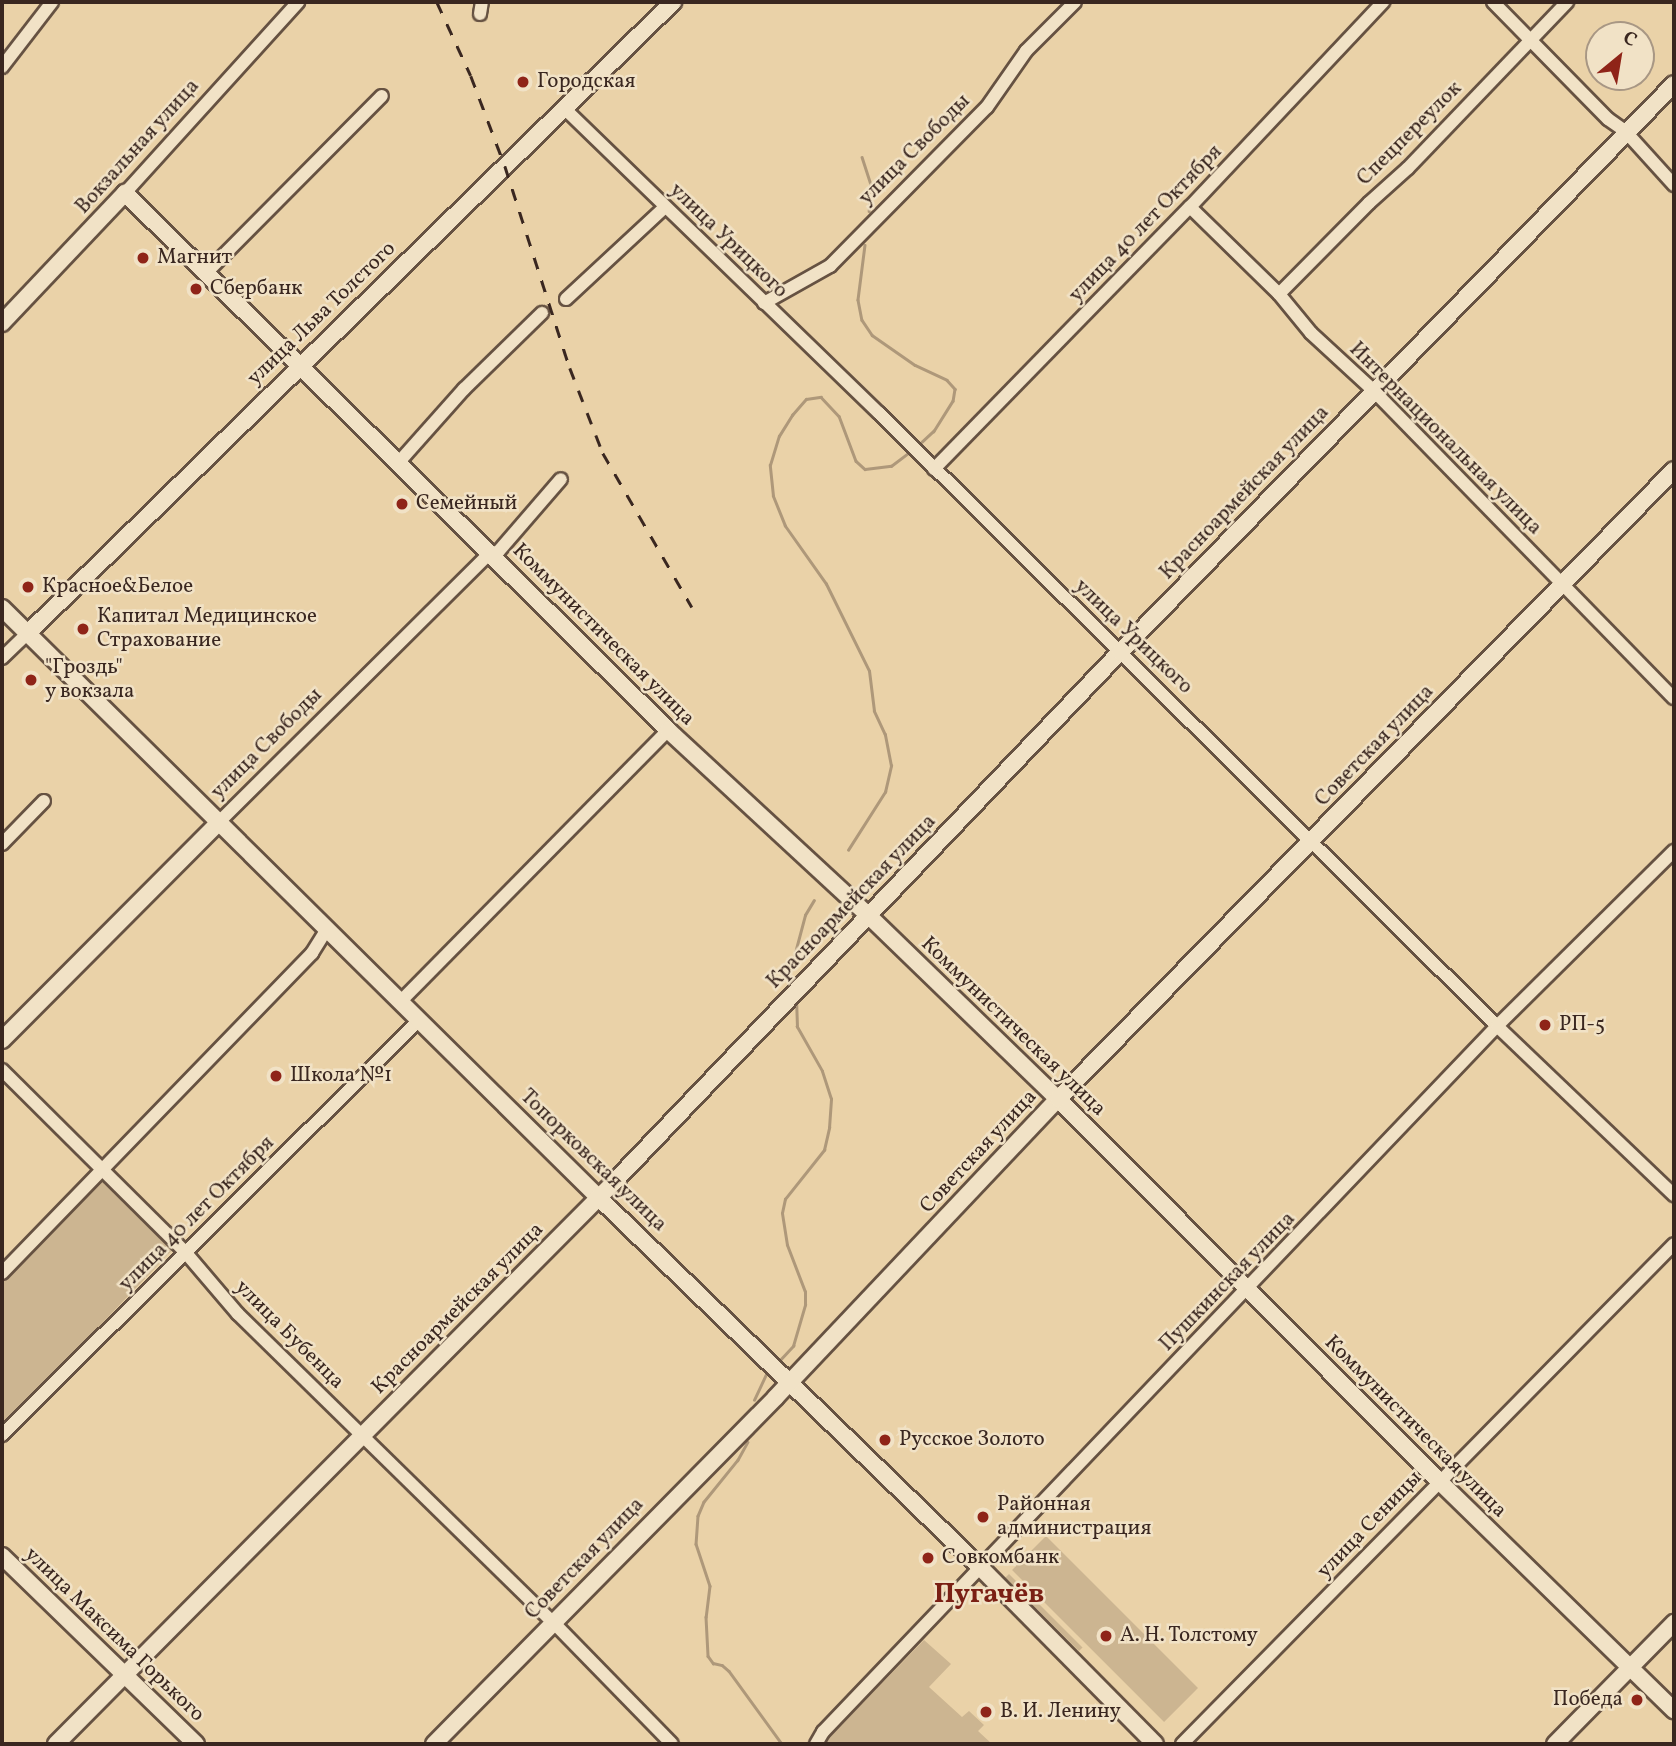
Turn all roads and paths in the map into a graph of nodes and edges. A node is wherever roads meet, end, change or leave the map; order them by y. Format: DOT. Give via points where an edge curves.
graph roads {
  1 [pos="52,2"];
  2 [pos="298,2"];
  3 [pos="673,2"];
  4 [pos="1074,2"];
  5 [pos="1382,2"];
  6 [pos="1493,2"];
  7 [pos="1567,2"];
  8 [pos="1529,40"];
  9 [pos="2,67"];
  10 [pos="1674,84"];
  11 [pos="382,96"];
  12 [pos="564,108"];
  13 [pos="1625,131"];
  14 [pos="1674,185"];
  15 [pos="125,193"];
  16 [pos="666,207"];
  17 [pos="1190,207"];
  18 [pos="207,272"];
  19 [pos="1279,294"];
  20 [pos="566,299"];
  21 [pos="764,303"];
  22 [pos="542,313"];
  23 [pos="4,320"];
  24 [pos="301,363"];
  25 [pos="1374,391"];
  26 [pos="399,462"];
  27 [pos="934,469"];
  28 [pos="1674,470"];
  29 [pos="561,479"];
  30 [pos="490,553"];
  31 [pos="1562,585"];
  32 [pos="2,608"];
  33 [pos="27,634"];
  34 [pos="1120,652"];
  35 [pos="2,658"];
  36 [pos="1674,698"];
  37 [pos="668,730"];
  38 [pos="44,801"];
  39 [pos="220,821"];
  40 [pos="1312,840"];
  41 [pos="2,844"];
  42 [pos="1674,851"];
  43 [pos="868,915"];
  44 [pos="327,929"];
  45 [pos="400,1002"];
  46 [pos="419,1020"];
  47 [pos="1497,1026"];
  48 [pos="2,1040"];
  49 [pos="2,1070"];
  50 [pos="1058,1099"];
  51 [pos="102,1168"];
  52 [pos="1674,1195"];
  53 [pos="598,1197"];
  54 [pos="1674,1244"];
  55 [pos="186,1253"];
  56 [pos="2,1273"];
  57 [pos="1247,1290"];
  58 [pos="791,1381"];
  59 [pos="2,1435"];
  60 [pos="362,1435"];
  61 [pos="1440,1482"];
  62 [pos="2,1556"];
  63 [pos="981,1568"];
  64 [pos="553,1622"];
  65 [pos="1674,1623"];
  66 [pos="1631,1668"];
  67 [pos="124,1674"];
  68 [pos="1674,1710"];
  69 [pos="56,1744"];
  70 [pos="196,1744"];
  71 [pos="434,1744"];
  72 [pos="672,1744"];
  73 [pos="816,1744"];
  74 [pos="1155,1744"];
  75 [pos="1182,1744"];
  76 [pos="1555,1744"];
  1 -- 9 [label="street"];
  2 -- 15 [label="street, Вокзальная улица"];
  3 -- 12 [label="street, улица Льва Толстого"];
  4 -- 21 [label="street, улица Свободы" via="1026,51 987,107 830,266"];
  5 -- 17 [label="street, улица 40 лет Октября"];
  6 -- 8 [label="street"];
  7 -- 8 [label="street, Спецпереулок"];
  8 -- 13 [label="street" via="1608,120"];
  8 -- 19 [label="street, Спецпереулок" via="1408,168"];
  10 -- 13 [label="street, Красноармейская улица"];
  11 -- 18 [label="street"];
  12 -- 16 [label="street, улица Урицкого"];
  12 -- 24 [label="street, улица Льва Толстого"];
  13 -- 14 [label="street"];
  13 -- 25 [label="street, Красноармейская улица"];
  15 -- 18 [label="street"];
  15 -- 23 [label="street, Вокзальная улица"];
  16 -- 20 [label="street"];
  16 -- 21 [label="street, улица Урицкого"];
  17 -- 19 [label="street, Интернациональная улица"];
  17 -- 27 [label="street, улица 40 лет Октября"];
  18 -- 24 [label="street, Коммунистическая улица"];
  19 -- 25 [label="street, Интернациональная улица" via="1311,332"];
  21 -- 27 [label="street, улица Урицкого"];
  22 -- 26 [label="street" via="464,389"];
  24 -- 26 [label="street, Коммунистическая улица"];
  24 -- 33 [label="street, улица Льва Толстого"];
  25 -- 31 [label="street, Интернациональная улица"];
  25 -- 34 [label="street, Красноармейская улица"];
  26 -- 30 [label="street, Коммунистическая улица"];
  27 -- 34 [label="street, улица Урицкого"];
  28 -- 31 [label="street, Советская улица"];
  29 -- 30 [label="street, улица Свободы" via="498,552"];
  30 -- 37 [label="street, Коммунистическая улица"];
  30 -- 39 [label="street, улица Свободы"];
  31 -- 36 [label="street, Интернациональная улица"];
  31 -- 40 [label="street, Советская улица"];
  32 -- 33 [label="street, Топорковская улица"];
  33 -- 35 [label="street, улица Льва Толстого"];
  33 -- 39 [label="street, Топорковская улица"];
  34 -- 40 [label="street, улица Урицкого"];
  34 -- 43 [label="street, Красноармейская улица"];
  37 -- 43 [label="street, Коммунистическая улица"];
  37 -- 45 [label="street"];
  38 -- 41 [label="street"];
  39 -- 44 [label="street, Топорковская улица"];
  39 -- 48 [label="street, улица Свободы"];
  40 -- 47 [label="street, улица Урицкого"];
  40 -- 50 [label="street, Советская улица"];
  42 -- 47 [label="street, Пушкинская улица"];
  43 -- 50 [label="street, Коммунистическая улица"];
  43 -- 53 [label="street, Красноармейская улица"];
  44 -- 45 [label="street, Топорковская улица"];
  44 -- 51 [label="street" via="312,953"];
  45 -- 46 [label="street, Топорковская улица"];
  46 -- 53 [label="street, Топорковская улица"];
  46 -- 55 [label="street, улица 40 лет Октября"];
  47 -- 52 [label="street, улица Урицкого"];
  47 -- 57 [label="street, Пушкинская улица"];
  49 -- 51 [label="street, улица Бубенца"];
  50 -- 57 [label="street, Коммунистическая улица"];
  50 -- 58 [label="street, Советская улица"];
  51 -- 55 [label="street, улица Бубенца"];
  51 -- 56 [label="street"];
  53 -- 58 [label="street, Топорковская улица"];
  53 -- 60 [label="street, Красноармейская улица"];
  54 -- 61 [label="street, улица Сеницы"];
  55 -- 59 [label="street, улица 40 лет Октября"];
  55 -- 60 [label="street, улица Бубенца" via="238,1314"];
  57 -- 61 [label="street, Коммунистическая улица"];
  57 -- 63 [label="street, Пушкинская улица"];
  58 -- 63 [label="street, Топорковская улица"];
  58 -- 64 [label="street, Советская улица"];
  60 -- 64 [label="street, улица Бубенца"];
  60 -- 67 [label="street, Красноармейская улица"];
  61 -- 66 [label="street, Коммунистическая улица"];
  61 -- 75 [label="street, улица Сеницы"];
  62 -- 67 [label="street, улица Максима Горького"];
  63 -- 73 [label="street, Пушкинская улица"];
  63 -- 74 [label="street, Топорковская улица"];
  64 -- 71 [label="street, Советская улица"];
  64 -- 72 [label="street, улица Бубенца"];
  65 -- 66 [label="street"];
  66 -- 68 [label="street, Коммунистическая улица"];
  66 -- 76 [label="street"];
  67 -- 69 [label="street, Красноармейская улица"];
  67 -- 70 [label="street, улица Максима Горького"];
}
